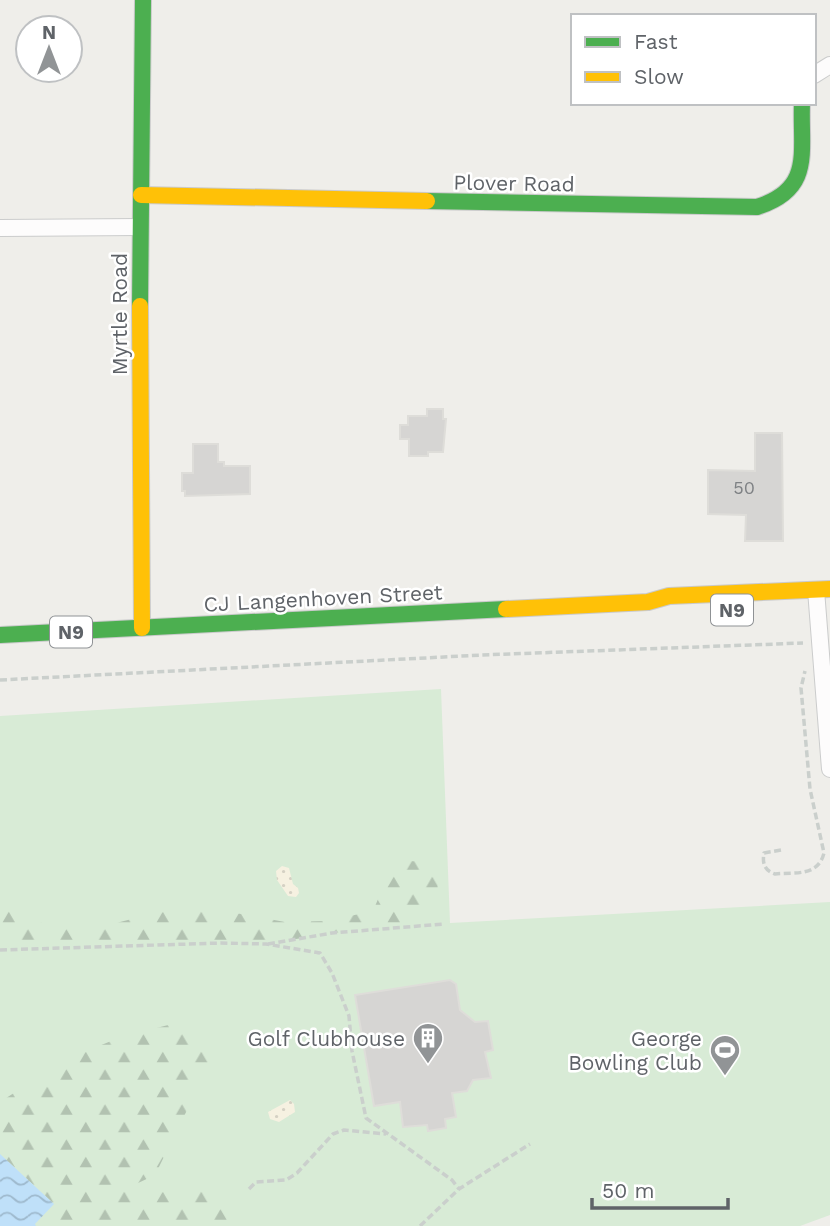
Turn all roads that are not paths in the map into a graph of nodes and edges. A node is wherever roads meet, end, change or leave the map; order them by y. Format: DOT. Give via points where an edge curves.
graph roads {
  1 [pos="143,0"];
  2 [pos="802,105"];
  3 [pos="141,195"];
  4 [pos="0,228"];
  5 [pos="140,228"];
  6 [pos="823,590"];
  7 [pos="648,602"];
  8 [pos="817,608"];
  9 [pos="711,610"];
  10 [pos="142,628"];
  11 [pos="0,635"];
  12 [pos="830,769"];
  1 -- 3 [label="main road, Myrtle Road"];
  2 -- 3 [label="main road, Plover Road" via="797,181 780,201 757,207"];
  3 -- 5 [label="main road, Myrtle Road"];
  4 -- 5 [label="street"];
  5 -- 10 [label="main road, Myrtle Road"];
  6 -- 7 [label="main road, CJ Langenhoven Street / N9" via="669,596"];
  6 -- 8 [label="street"];
  7 -- 9 [label="main road, CJ Langenhoven Street / N9" via="660,608"];
  7 -- 10 [label="main road, CJ Langenhoven Street / N9"];
  8 -- 12 [label="street"];
  10 -- 11 [label="main road, CJ Langenhoven Street / N9"];
}
